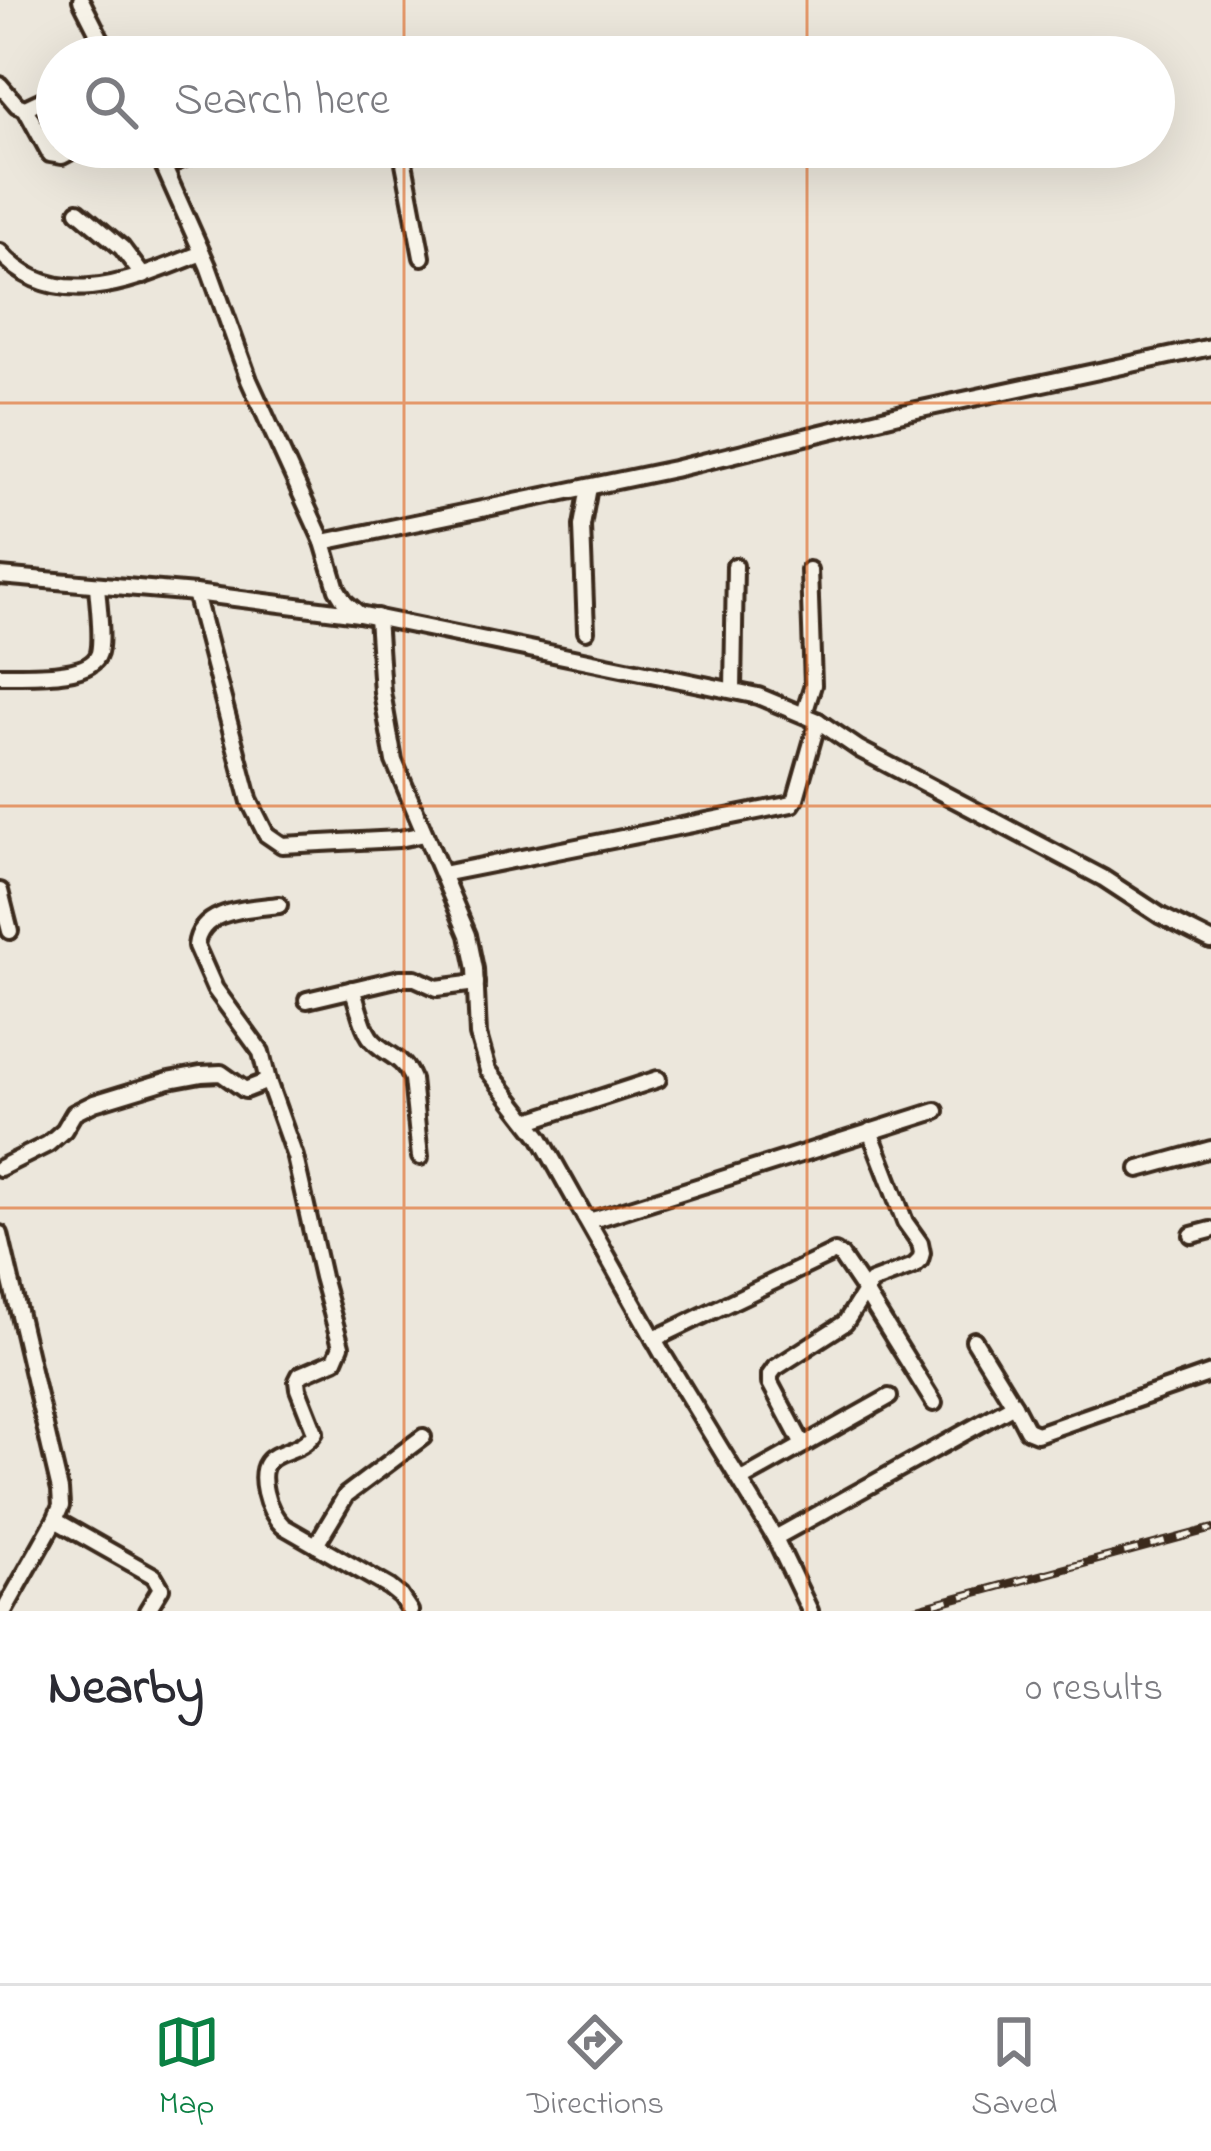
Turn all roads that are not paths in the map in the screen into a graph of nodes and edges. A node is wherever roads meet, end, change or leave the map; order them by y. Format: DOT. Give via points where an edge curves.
graph roads {
  1 [pos="81,0"];
  2 [pos="99,36"];
  3 [pos="0,85"];
  4 [pos="36,103"];
  5 [pos="26,108"];
  6 [pos="36,127"];
  7 [pos="165,168"];
  8 [pos="404,168"];
  9 [pos="78,211"];
  10 [pos="202,253"];
  11 [pos="0,254"];
  12 [pos="422,257"];
  13 [pos="143,276"];
  14 [pos="1211,347"];
  15 [pos="589,487"];
  16 [pos="323,542"];
  17 [pos="734,566"];
  18 [pos="809,570"];
  19 [pos="0,576"];
  20 [pos="97,585"];
  21 [pos="195,593"];
  22 [pos="359,614"];
  23 [pos="377,617"];
  24 [pos="586,631"];
  25 [pos="1,670"];
  26 [pos="733,690"];
  27 [pos="811,718"];
  28 [pos="424,834"];
  29 [pos="442,874"];
  30 [pos="0,891"];
  31 [pos="279,905"];
  32 [pos="10,932"];
  33 [pos="1211,941"];
  34 [pos="476,983"];
  35 [pos="352,989"];
  36 [pos="307,1000"];
  37 [pos="658,1079"];
  38 [pos="268,1081"];
  39 [pos="936,1111"];
  40 [pos="529,1121"];
  41 [pos="870,1131"];
  42 [pos="1211,1149"];
  43 [pos="420,1156"];
  44 [pos="1,1165"];
  45 [pos="1139,1168"];
  46 [pos="585,1217"];
  47 [pos="1211,1230"];
  48 [pos="0,1234"];
  49 [pos="1192,1235"];
  50 [pos="864,1290"];
  51 [pos="654,1339"];
  52 [pos="974,1340"];
  53 [pos="1211,1373"];
  54 [pos="889,1397"];
  55 [pos="934,1402"];
  56 [pos="1014,1405"];
  57 [pos="423,1437"];
  58 [pos="803,1445"];
  59 [pos="741,1480"];
  60 [pos="56,1520"];
  61 [pos="775,1538"];
  62 [pos="316,1545"];
  63 [pos="4,1611"];
  64 [pos="147,1611"];
  65 [pos="410,1611"];
  66 [pos="810,1611"];
  1 -- 2 [label="street"];
  3 -- 5 [label="street"];
  4 -- 5 [label="street"];
  5 -- 6 [label="street"];
  7 -- 10 [label="street"];
  8 -- 12 [label="street"];
  9 -- 13 [label="street"];
  10 -- 13 [label="street"];
  10 -- 16 [label="street"];
  11 -- 13 [label="street" via="58,285 104,287"];
  14 -- 15 [label="street"];
  15 -- 16 [label="street"];
  15 -- 24 [label="street" via="582,526"];
  16 -- 22 [label="street" via="337,589"];
  17 -- 26 [label="street"];
  18 -- 27 [label="street"];
  19 -- 20 [label="street"];
  20 -- 21 [label="street"];
  20 -- 25 [label="street" via="94,662 58,673"];
  21 -- 22 [label="street"];
  21 -- 28 [label="street" via="250,802 266,834 282,845"];
  22 -- 23 [label="street"];
  23 -- 26 [label="street"];
  23 -- 28 [label="street" via="394,760"];
  26 -- 27 [label="street"];
  27 -- 29 [label="street" via="792,805"];
  27 -- 33 [label="street"];
  28 -- 29 [label="street"];
  29 -- 34 [label="street" via="468,935"];
  30 -- 32 [label="street"];
  31 -- 38 [label="street" via="225,914 202,928 196,946 215,989 261,1052"];
  34 -- 35 [label="street" via="437,988 410,977"];
  34 -- 40 [label="street" via="488,1070"];
  35 -- 36 [label="street"];
  35 -- 43 [label="street" via="368,1034 412,1079"];
  37 -- 40 [label="street"];
  38 -- 44 [label="street" via="245,1090 221,1073 189,1075 94,1103 48,1144"];
  38 -- 62 [label="street" via="296,1157 341,1346 335,1360 297,1381 314,1425 311,1439 269,1458 262,1475 277,1520"];
  39 -- 41 [label="street"];
  40 -- 46 [label="street"];
  41 -- 46 [label="street"];
  41 -- 50 [label="street" via="922,1252 914,1266"];
  42 -- 45 [label="street"];
  46 -- 51 [label="street"];
  47 -- 49 [label="street"];
  48 -- 60 [label="street" via="59,1490"];
  50 -- 51 [label="street" via="831,1252"];
  50 -- 55 [label="street"];
  50 -- 58 [label="street" via="844,1324 770,1376"];
  51 -- 59 [label="street"];
  52 -- 56 [label="street"];
  53 -- 56 [label="street" via="1037,1434"];
  54 -- 58 [label="street"];
  56 -- 61 [label="street"];
  57 -- 62 [label="street" via="346,1495"];
  58 -- 59 [label="street"];
  59 -- 61 [label="street"];
  60 -- 63 [label="street"];
  60 -- 64 [label="street" via="154,1576 160,1588"];
  61 -- 66 [label="street"];
  62 -- 65 [label="street" via="389,1587"];
}
